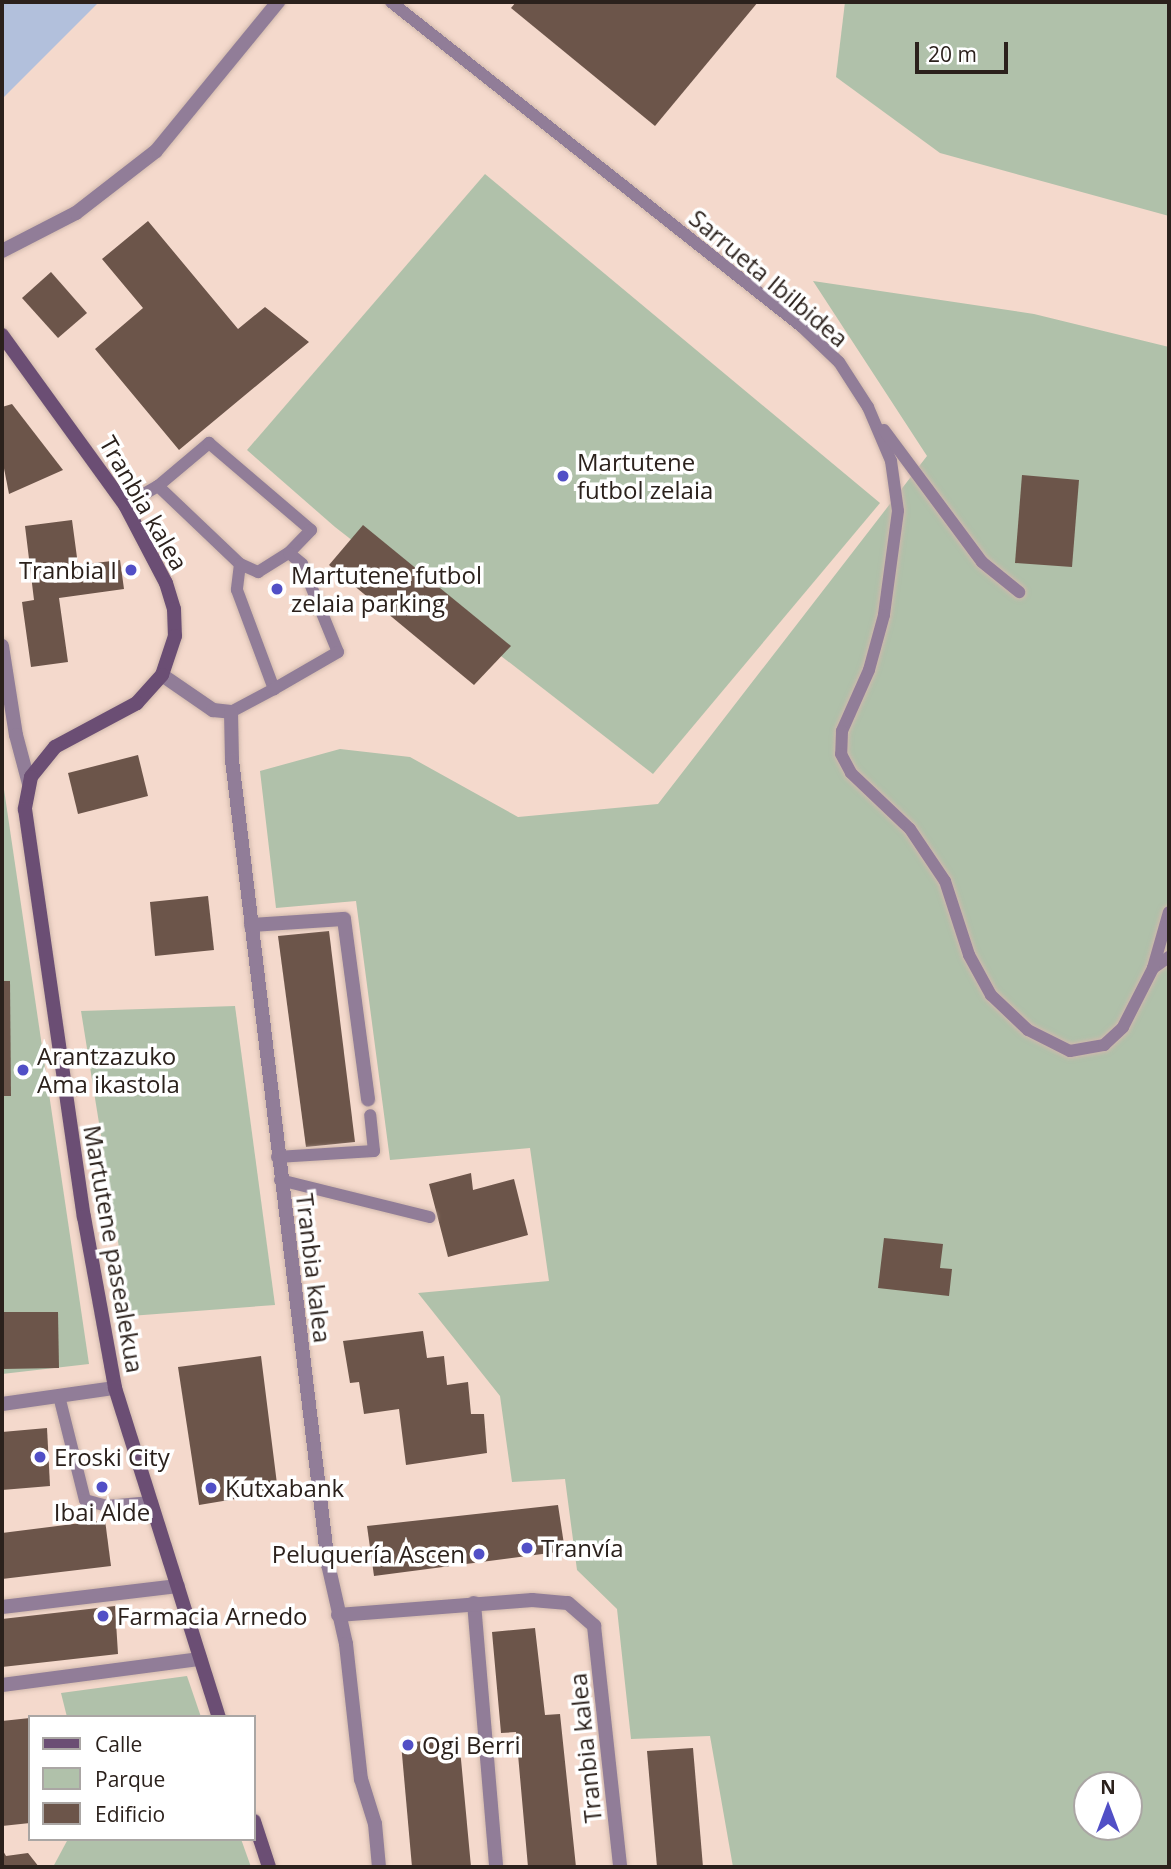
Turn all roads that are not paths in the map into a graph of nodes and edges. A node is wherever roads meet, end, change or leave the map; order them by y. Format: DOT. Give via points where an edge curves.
graph roads {
  1 [pos="278,2"];
  2 [pos="391,2"];
  3 [pos="2,251"];
  4 [pos="2,335"];
  5 [pos="868,407"];
  6 [pos="158,486"];
  7 [pos="125,505"];
  8 [pos="289,553"];
  9 [pos="240,564"];
  10 [pos="1019,592"];
  11 [pos="2,646"];
  12 [pos="162,675"];
  13 [pos="274,689"];
  14 [pos="231,712"];
  15 [pos="2,729"];
  16 [pos="16,735"];
  17 [pos="29,784"];
  18 [pos="1169,912"];
  19 [pos="251,925"];
  20 [pos="1169,957"];
  21 [pos="1153,968"];
  22 [pos="368,1099"];
  23 [pos="370,1115"];
  24 [pos="277,1157"];
  25 [pos="280,1180"];
  26 [pos="430,1217"];
  27 [pos="115,1388"];
  28 [pos="59,1396"];
  29 [pos="2,1404"];
  30 [pos="150,1502"];
  31 [pos="178,1586"];
  32 [pos="474,1603"];
  33 [pos="2,1607"];
  34 [pos="338,1615"];
  35 [pos="200,1659"];
  36 [pos="2,1685"];
  37 [pos="218,1715"];
  38 [pos="256,1827"];
  39 [pos="269,1867"];
  40 [pos="379,1867"];
  41 [pos="496,1867"];
  42 [pos="620,1867"];
  1 -- 3 [label="street" via="138,167 76,213"];
  2 -- 5 [label="lane, Sarrueta Ibilbidea" via="801,326 839,362"];
  4 -- 7 [label="main road, Tranbia kalea"];
  5 -- 10 [label="lane" via="967,543"];
  5 -- 21 [label="lane, Sarrueta Ibilbidea" via="891,461 898,511 884,615 869,670 842,731 841,754 851,774 910,829 944,881 969,955 991,995 1028,1030 1070,1051 1104,1045 1123,1027"];
  6 -- 7 [label="lane"];
  6 -- 8 [label="lane" via="209,443 311,530"];
  6 -- 9 [label="lane"];
  7 -- 12 [label="main road, Tranbia kalea" via="166,583 174,609 175,636"];
  8 -- 9 [label="lane" via="258,572"];
  8 -- 13 [label="lane" via="302,564 338,652"];
  9 -- 13 [label="lane" via="237,590"];
  11 -- 16 [label="street"];
  12 -- 14 [label="street" via="213,710"];
  12 -- 17 [label="main road" via="137,702 55,747"];
  13 -- 14 [label="lane"];
  14 -- 19 [label="street, Tranbia kalea"];
  15 -- 16 [label="street"];
  16 -- 17 [label="street"];
  17 -- 27 [label="main road, Martutene pasealekua" via="25,809 55,1026"];
  18 -- 21 [label="lane"];
  19 -- 22 [label="street" via="344,919"];
  19 -- 24 [label="street, Tranbia kalea"];
  20 -- 21 [label="lane, Sarrueta Ibilbidea"];
  23 -- 24 [label="lane" via="374,1151"];
  24 -- 25 [label="street, Tranbia kalea"];
  25 -- 26 [label="lane"];
  25 -- 34 [label="street, Tranbia kalea"];
  27 -- 28 [label="street"];
  27 -- 30 [label="main road, Martutene pasealekua"];
  28 -- 29 [label="street"];
  28 -- 30 [label="lane" via="85,1500 107,1506"];
  30 -- 31 [label="main road, Martutene pasealekua"];
  31 -- 33 [label="street"];
  31 -- 35 [label="main road, Martutene pasealekua"];
  32 -- 34 [label="street, Tranbia kalea"];
  32 -- 41 [label="street"];
  32 -- 42 [label="street, Tranbia kalea" via="568,1603 594,1626"];
  34 -- 40 [label="street, Tranbia kalea" via="346,1644 361,1779 375,1825"];
  35 -- 36 [label="street"];
  35 -- 37 [label="main road, Martutene pasealekua"];
  38 -- 39 [label="main road"];
}
